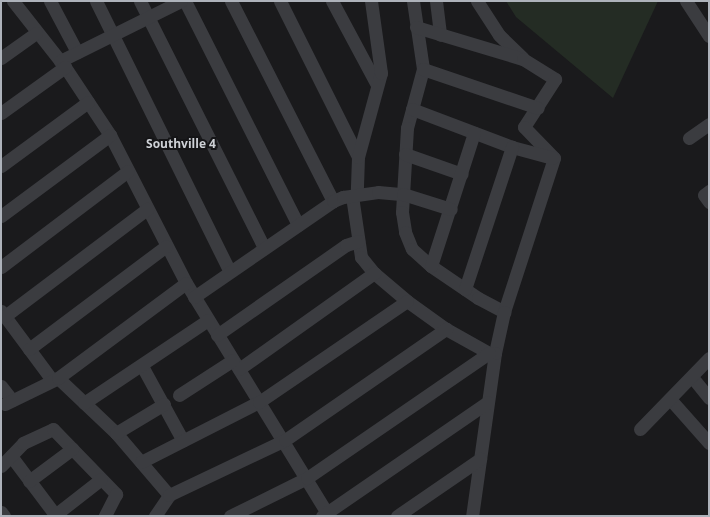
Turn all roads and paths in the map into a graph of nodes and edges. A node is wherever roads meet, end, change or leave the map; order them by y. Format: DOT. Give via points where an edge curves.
graph roads {
  1 [pos="13,1"];
  2 [pos="50,1"];
  3 [pos="96,1"];
  4 [pos="140,1"];
  5 [pos="181,1"];
  6 [pos="185,1"];
  7 [pos="231,1"];
  8 [pos="281,1"];
  9 [pos="332,1"];
  10 [pos="371,1"];
  11 [pos="413,1"];
  12 [pos="436,1"];
  13 [pos="477,1"];
  14 [pos="686,1"];
  15 [pos="148,18"];
  16 [pos="416,26"];
  17 [pos="36,33"];
  18 [pos="113,35"];
  19 [pos="440,35"];
  20 [pos="709,36"];
  21 [pos="77,52"];
  22 [pos="1,58"];
  23 [pos="523,58"];
  24 [pos="62,64"];
  25 [pos="423,69"];
  26 [pos="376,83"];
  27 [pos="88,102"];
  28 [pos="538,108"];
  29 [pos="412,109"];
  30 [pos="1,113"];
  31 [pos="709,124"];
  32 [pos="474,133"];
  33 [pos="110,136"];
  34 [pos="689,138"];
  35 [pos="512,147"];
  36 [pos="405,154"];
  37 [pos="358,157"];
  38 [pos="554,158"];
  39 [pos="1,166"];
  40 [pos="128,171"];
  41 [pos="462,174"];
  42 [pos="709,191"];
  43 [pos="403,194"];
  44 [pos="355,195"];
  45 [pos="333,201"];
  46 [pos="709,202"];
  47 [pos="148,209"];
  48 [pos="451,209"];
  49 [pos="1,216"];
  50 [pos="298,225"];
  51 [pos="358,241"];
  52 [pos="166,246"];
  53 [pos="264,248"];
  54 [pos="431,266"];
  55 [pos="1,267"];
  56 [pos="230,272"];
  57 [pos="374,273"];
  58 [pos="186,283"];
  59 [pos="465,289"];
  60 [pos="194,297"];
  61 [pos="407,301"];
  62 [pos="504,312"];
  63 [pos="3,314"];
  64 [pos="208,320"];
  65 [pos="446,329"];
  66 [pos="217,335"];
  67 [pos="28,349"];
  68 [pos="492,353"];
  69 [pos="709,358"];
  70 [pos="236,365"];
  71 [pos="142,366"];
  72 [pos="692,377"];
  73 [pos="55,379"];
  74 [pos="1,386"];
  75 [pos="179,394"];
  76 [pos="709,398"];
  77 [pos="670,399"];
  78 [pos="259,402"];
  79 [pos="488,402"];
  80 [pos="84,403"];
  81 [pos="164,404"];
  82 [pos="640,429"];
  83 [pos="116,433"];
  84 [pos="285,440"];
  85 [pos="183,441"];
  86 [pos="709,443"];
  87 [pos="72,449"];
  88 [pos="11,456"];
  89 [pos="480,459"];
  90 [pos="141,462"];
  91 [pos="1,466"];
  92 [pos="101,478"];
  93 [pos="307,478"];
  94 [pos="30,481"];
  95 [pos="169,495"];
  96 [pos="1,512"];
  97 [pos="55,515"];
  98 [pos="326,515"];
  99 [pos="470,515"];
  100 [pos="4,516"];
  101 [pos="105,516"];
  102 [pos="155,516"];
  103 [pos="230,516"];
  104 [pos="397,516"];
  1 -- 17 [label="street"];
  2 -- 21 [label="street"];
  3 -- 18 [label="street"];
  4 -- 15 [label="street"];
  5 -- 15 [label="street"];
  6 -- 50 [label="street"];
  7 -- 45 [label="street"];
  8 -- 37 [label="street"];
  9 -- 26 [label="street"];
  10 -- 26 [label="street" via="381,70"];
  11 -- 16 [label="street"];
  12 -- 19 [label="street"];
  13 -- 23 [label="street" via="499,35"];
  14 -- 20 [label="street"];
  15 -- 18 [label="street"];
  15 -- 53 [label="street"];
  16 -- 19 [label="street"];
  16 -- 25 [label="street"];
  17 -- 22 [label="street"];
  17 -- 24 [label="street"];
  18 -- 21 [label="street"];
  18 -- 56 [label="street"];
  19 -- 23 [label="street"];
  21 -- 24 [label="street"];
  23 -- 28 [label="street" via="555,79"];
  24 -- 27 [label="street"];
  24 -- 30 [label="street"];
  25 -- 28 [label="street"];
  25 -- 29 [label="street"];
  26 -- 37 [label="street"];
  27 -- 33 [label="street"];
  27 -- 39 [label="street"];
  28 -- 38 [label="street" via="524,127"];
  29 -- 32 [label="street"];
  29 -- 36 [label="street"];
  31 -- 34 [label="street"];
  32 -- 35 [label="street"];
  32 -- 41 [label="street"];
  33 -- 40 [label="street"];
  33 -- 49 [label="street"];
  35 -- 38 [label="street"];
  35 -- 59 [label="street"];
  36 -- 41 [label="street"];
  36 -- 43 [label="street"];
  37 -- 44 [label="street"];
  38 -- 62 [label="street"];
  40 -- 47 [label="street"];
  40 -- 55 [label="street"];
  41 -- 48 [label="street"];
  42 -- 46 [label="street" via="704,195"];
  43 -- 44 [label="street"];
  43 -- 48 [label="street"];
  43 -- 54 [label="street" via="405,232 412,249"];
  44 -- 45 [label="street"];
  44 -- 51 [label="street"];
  45 -- 50 [label="street"];
  47 -- 52 [label="street"];
  47 -- 63 [label="street"];
  48 -- 54 [label="street"];
  50 -- 53 [label="street"];
  51 -- 57 [label="street" via="361,257"];
  51 -- 66 [label="street" via="346,245"];
  52 -- 58 [label="street"];
  52 -- 67 [label="street"];
  53 -- 56 [label="street"];
  54 -- 59 [label="street"];
  56 -- 60 [label="street"];
  57 -- 61 [label="street"];
  57 -- 70 [label="street"];
  58 -- 60 [label="street"];
  58 -- 73 [label="street"];
  59 -- 62 [label="street"];
  60 -- 64 [label="street"];
  61 -- 65 [label="street"];
  61 -- 78 [label="street"];
  62 -- 68 [label="street"];
  63 -- 67 [label="street"];
  64 -- 66 [label="street"];
  64 -- 71 [label="street"];
  65 -- 68 [label="street"];
  65 -- 84 [label="street"];
  66 -- 70 [label="street"];
  67 -- 73 [label="street"];
  68 -- 79 [label="street"];
  68 -- 93 [label="street"];
  69 -- 72 [label="street"];
  70 -- 75 [label="street"];
  70 -- 78 [label="street"];
  71 -- 80 [label="street"];
  71 -- 81 [label="street"];
  72 -- 76 [label="street"];
  72 -- 77 [label="street"];
  73 -- 74 [label="street" via="8,402"];
  73 -- 80 [label="street"];
  77 -- 82 [label="street"];
  77 -- 86 [label="street"];
  78 -- 84 [label="street"];
  78 -- 85 [label="street"];
  79 -- 89 [label="street"];
  79 -- 98 [label="street"];
  80 -- 83 [label="street"];
  81 -- 83 [label="street"];
  81 -- 85 [label="street"];
  83 -- 90 [label="street"];
  84 -- 93 [label="street"];
  84 -- 95 [label="street"];
  85 -- 90 [label="street"];
  87 -- 88 [label="street" via="53,429 23,443"];
  87 -- 92 [label="street"];
  87 -- 94 [label="street"];
  88 -- 91 [label="street"];
  88 -- 94 [label="street"];
  89 -- 99 [label="street"];
  89 -- 104 [label="street"];
  90 -- 95 [label="street"];
  92 -- 97 [label="street"];
  92 -- 101 [label="street" via="116,494"];
  93 -- 98 [label="street"];
  93 -- 103 [label="street"];
  94 -- 97 [label="street"];
  95 -- 102 [label="street"];
  96 -- 100 [label="street"];
}
